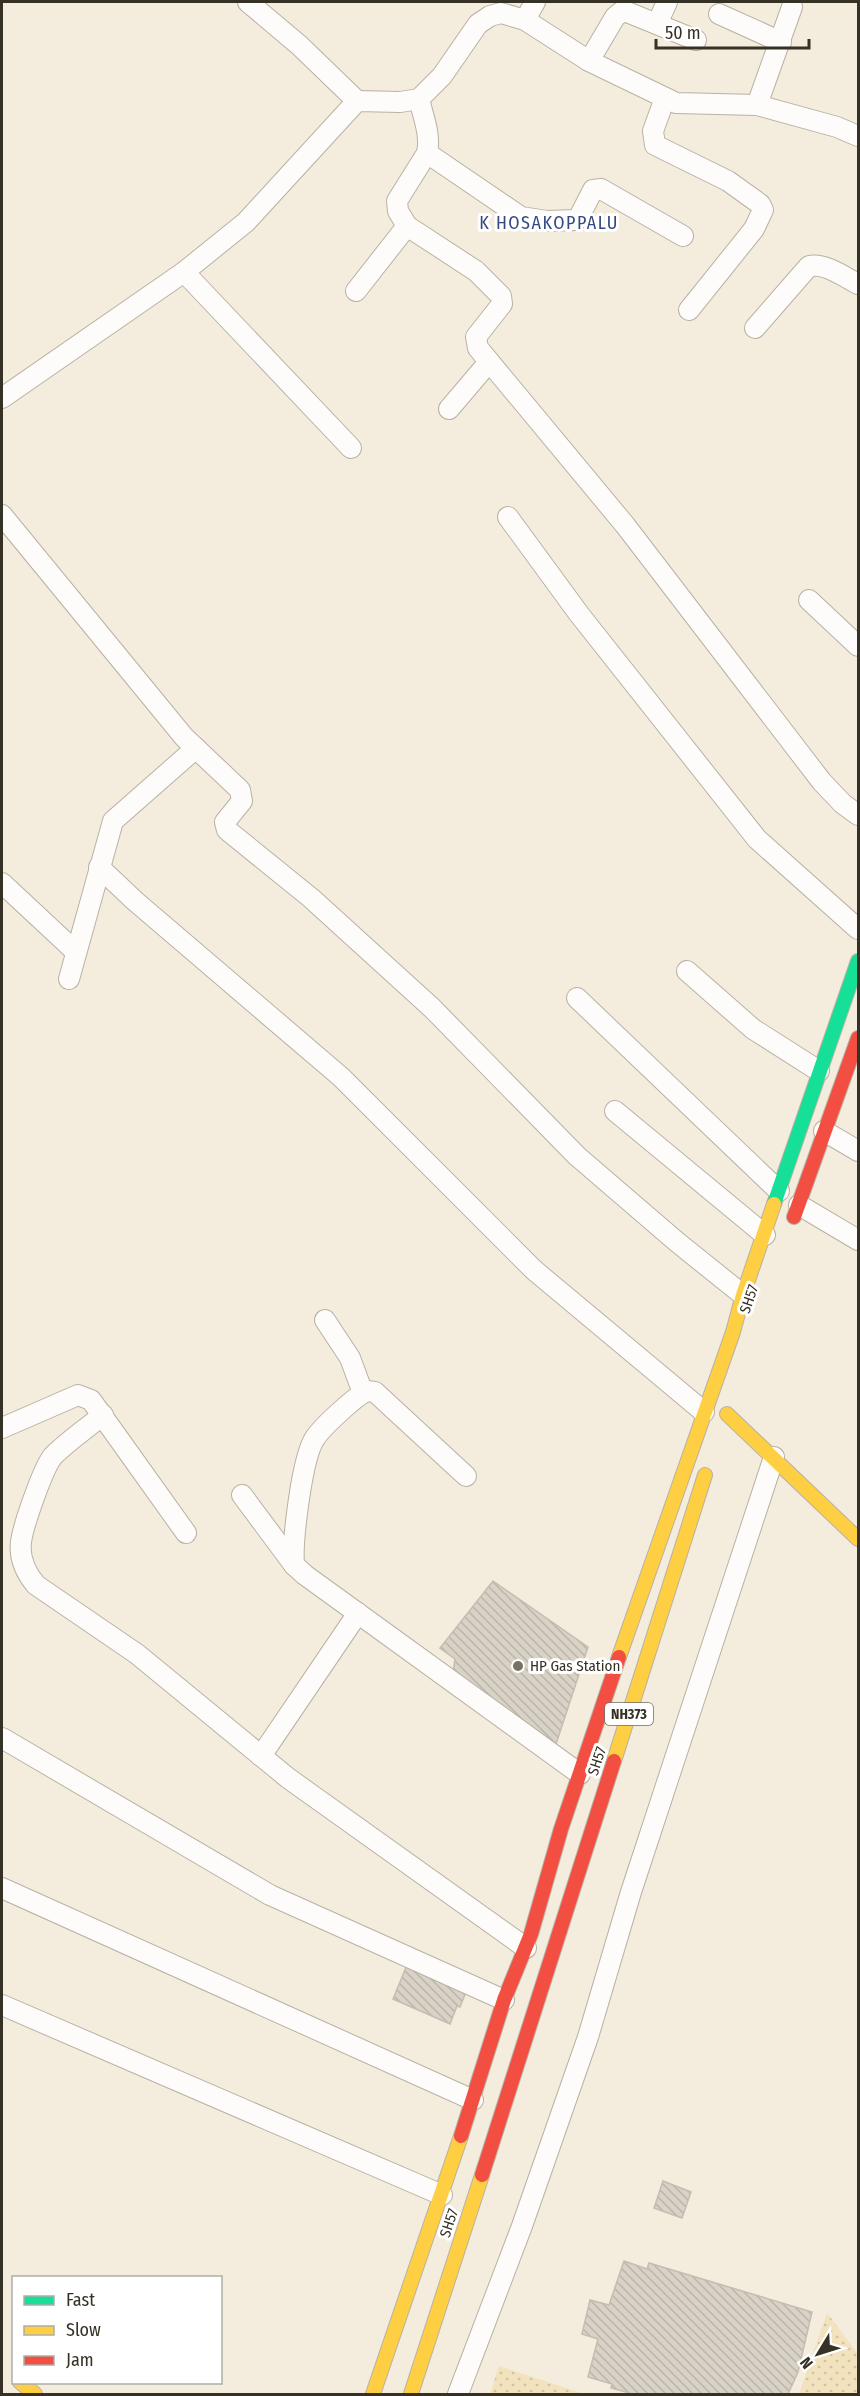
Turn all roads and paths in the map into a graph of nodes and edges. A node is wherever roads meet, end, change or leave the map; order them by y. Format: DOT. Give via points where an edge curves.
graph roads {
  1 [pos="248,2"];
  2 [pos="536,2"];
  3 [pos="667,2"];
  4 [pos="792,7"];
  5 [pos="718,14"];
  6 [pos="525,20"];
  7 [pos="657,24"];
  8 [pos="696,40"];
  9 [pos="781,42"];
  10 [pos="588,61"];
  11 [pos="665,98"];
  12 [pos="419,99"];
  13 [pos="357,101"];
  14 [pos="757,105"];
  15 [pos="858,136"];
  16 [pos="427,153"];
  17 [pos="407,226"];
  18 [pos="683,236"];
  19 [pos="184,272"];
  20 [pos="858,284"];
  21 [pos="356,291"];
  22 [pos="689,310"];
  23 [pos="755,328"];
  24 [pos="489,362"];
  25 [pos="2,398"];
  26 [pos="449,409"];
  27 [pos="351,448"];
  28 [pos="2,515"];
  29 [pos="508,518"];
  30 [pos="809,600"];
  31 [pos="858,646"];
  32 [pos="196,748"];
  33 [pos="858,815"];
  34 [pos="99,867"];
  35 [pos="2,883"];
  36 [pos="858,930"];
  37 [pos="76,952"];
  38 [pos="858,961"];
  39 [pos="687,971"];
  40 [pos="69,979"];
  41 [pos="577,998"];
  42 [pos="857,1045"];
  43 [pos="819,1071"];
  44 [pos="615,1111"];
  45 [pos="824,1131"];
  46 [pos="858,1150"];
  47 [pos="779,1191"];
  48 [pos="799,1205"];
  49 [pos="791,1227"];
  50 [pos="765,1234"];
  51 [pos="858,1240"];
  52 [pos="743,1295"];
  53 [pos="325,1320"];
  54 [pos="363,1393"];
  55 [pos="704,1412"];
  56 [pos="103,1414"];
  57 [pos="727,1414"];
  58 [pos="2,1428"];
  59 [pos="774,1457"];
  60 [pos="708,1467"];
  61 [pos="466,1476"];
  62 [pos="242,1495"];
  63 [pos="186,1533"];
  64 [pos="858,1539"];
  65 [pos="294,1565"];
  66 [pos="358,1613"];
  67 [pos="2,1738"];
  68 [pos="261,1756"];
  69 [pos="580,1774"];
  70 [pos="576,1833"];
  71 [pos="2,1888"];
  72 [pos="526,1948"];
  73 [pos="504,2000"];
  74 [pos="2,2005"];
  75 [pos="473,2100"];
  76 [pos="457,2189"];
  77 [pos="21,2384"];
  78 [pos="34,2394"];
  79 [pos="373,2394"];
  80 [pos="411,2394"];
  81 [pos="458,2394"];
  1 -- 13 [label="street"];
  2 -- 6 [label="street"];
  3 -- 7 [label="street"];
  4 -- 9 [label="street"];
  5 -- 9 [label="street"];
  6 -- 10 [label="street"];
  6 -- 12 [label="street" via="501,13 478,24 442,76"];
  7 -- 8 [label="street"];
  7 -- 10 [label="street" via="627,12 618,14"];
  9 -- 14 [label="street"];
  10 -- 11 [label="street"];
  11 -- 14 [label="street" via="683,105"];
  11 -- 22 [label="street" via="653,130 656,145 728,181 763,210 754,229"];
  12 -- 13 [label="street"];
  12 -- 16 [label="street" via="427,131"];
  13 -- 19 [label="street" via="246,222"];
  14 -- 15 [label="street"];
  16 -- 17 [label="street" via="397,201"];
  16 -- 18 [label="street" via="521,217 576,220 593,190 601,189"];
  17 -- 21 [label="street"];
  17 -- 24 [label="street" via="476,271 501,296 502,304 476,337 478,348"];
  19 -- 25 [label="street"];
  19 -- 27 [label="street"];
  20 -- 23 [label="street" via="826,268 809,266"];
  24 -- 26 [label="street"];
  24 -- 33 [label="street" via="625,525 822,782"];
  28 -- 32 [label="street"];
  29 -- 36 [label="street" via="757,839"];
  30 -- 31 [label="street"];
  32 -- 34 [label="street" via="113,821"];
  32 -- 52 [label="street" via="243,795 225,822 231,834 311,898 423,1000 578,1156"];
  34 -- 37 [label="street"];
  34 -- 55 [label="street" via="341,1077 534,1270"];
  35 -- 37 [label="street"];
  37 -- 40 [label="street"];
  38 -- 43 [label="main road, NH373"];
  39 -- 43 [label="street" via="753,1029"];
  41 -- 47 [label="street"];
  42 -- 45 [label="main road"];
  43 -- 47 [label="main road, NH373"];
  44 -- 50 [label="street"];
  45 -- 46 [label="street"];
  45 -- 48 [label="main road"];
  47 -- 50 [label="main road, NH373"];
  48 -- 49 [label="main road"];
  48 -- 51 [label="street"];
  50 -- 52 [label="main road, NH373"];
  52 -- 55 [label="main road, NH373"];
  53 -- 54 [label="street" via="350,1358"];
  54 -- 61 [label="street" via="375,1392"];
  54 -- 65 [label="street" via="314,1439 302,1479"];
  55 -- 69 [label="main road, NH373"];
  56 -- 58 [label="street" via="91,1400 78,1395"];
  56 -- 63 [label="street"];
  56 -- 68 [label="street" via="52,1458 39,1484 21,1543 22,1563 36,1585 137,1654"];
  57 -- 59 [label="main road"];
  59 -- 64 [label="main road"];
  59 -- 81 [label="street" via="631,1892 588,2037"];
  60 -- 70 [label="main road, SH57 / NH373"];
  62 -- 65 [label="street"];
  65 -- 66 [label="street"];
  66 -- 68 [label="street"];
  66 -- 69 [label="street"];
  67 -- 73 [label="street" via="270,1895"];
  68 -- 72 [label="street"];
  69 -- 70 [label="main road, NH373"];
  70 -- 72 [label="main road, NH373"];
  70 -- 76 [label="main road, SH57 / NH373"];
  71 -- 75 [label="street"];
  72 -- 73 [label="main road, NH373"];
  73 -- 75 [label="main road, NH373"];
  74 -- 76 [label="street"];
  75 -- 76 [label="main road, NH373"];
  76 -- 79 [label="main road, NH373"];
  76 -- 80 [label="main road, SH57 / NH373"];
  77 -- 78 [label="main road"];
}
